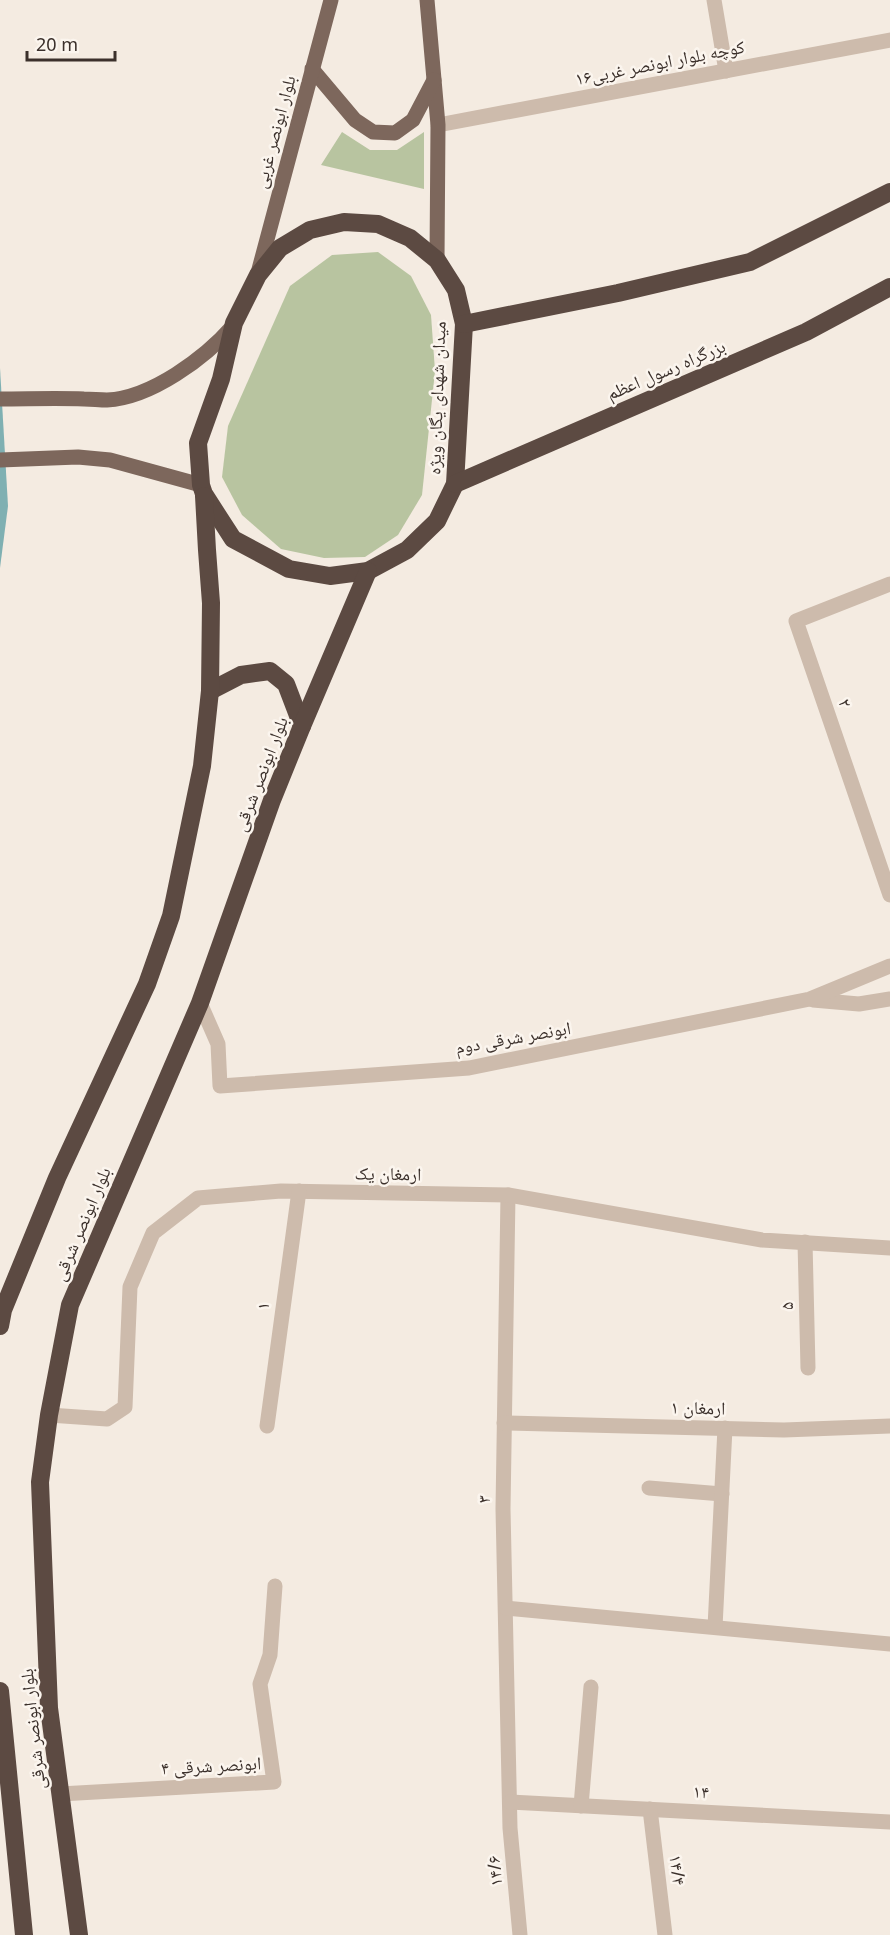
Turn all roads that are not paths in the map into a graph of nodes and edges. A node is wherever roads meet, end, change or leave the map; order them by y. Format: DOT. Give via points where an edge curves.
graph roads {
  1 [pos="330,0"];
  2 [pos="427,0"];
  3 [pos="714,0"];
  4 [pos="890,40"];
  5 [pos="312,69"];
  6 [pos="726,71"];
  7 [pos="434,80"];
  8 [pos="438,125"];
  9 [pos="890,192"];
  10 [pos="437,260"];
  11 [pos="258,275"];
  12 [pos="890,287"];
  13 [pos="234,323"];
  14 [pos="464,324"];
  15 [pos="0,399"];
  16 [pos="0,460"];
  17 [pos="455,484"];
  18 [pos="203,490"];
  19 [pos="368,571"];
  20 [pos="890,584"];
  21 [pos="210,691"];
  22 [pos="302,726"];
  23 [pos="890,895"];
  24 [pos="890,966"];
  25 [pos="810,999"];
  26 [pos="890,999"];
  27 [pos="200,1003"];
  28 [pos="299,1191"];
  29 [pos="508,1196"];
  30 [pos="805,1242"];
  31 [pos="890,1248"];
  32 [pos="0,1326"];
  33 [pos="808,1368"];
  34 [pos="49,1415"];
  35 [pos="504,1423"];
  36 [pos="267,1426"];
  37 [pos="890,1426"];
  38 [pos="725,1428"];
  39 [pos="649,1488"];
  40 [pos="722,1494"];
  41 [pos="275,1586"];
  42 [pos="506,1608"];
  43 [pos="715,1627"];
  44 [pos="890,1644"];
  45 [pos="591,1687"];
  46 [pos="0,1691"];
  47 [pos="60,1794"];
  48 [pos="510,1802"];
  49 [pos="581,1806"];
  50 [pos="650,1809"];
  51 [pos="890,1822"];
  52 [pos="24,1935"];
  53 [pos="79,1935"];
  54 [pos="520,1935"];
  55 [pos="665,1935"];
  1 -- 5 [label="main road, بلوار ابونصر غربی"];
  2 -- 7 [label="main road"];
  3 -- 6 [label="street"];
  4 -- 6 [label="street, کوچه بلوار ابونصر غربی۱۶"];
  5 -- 7 [label="main road" via="355,120 373,132 395,133 413,120"];
  5 -- 11 [label="main road, بلوار ابونصر غربی"];
  6 -- 8 [label="street, کوچه بلوار ابونصر غربی۱۶"];
  7 -- 8 [label="main road"];
  8 -- 10 [label="main road"];
  9 -- 14 [label="highway" via="750,262"];
  10 -- 11 [label="highway, میدان شهدای یگان ویژه" via="410,238 378,224 344,222 310,230 280,248"];
  10 -- 14 [label="highway, میدان شهدای یگان ویژه" via="456,290"];
  11 -- 13 [label="highway, میدان شهدای یگان ویژه"];
  12 -- 17 [label="highway, بزرگراه رسول اعظم" via="806,332"];
  13 -- 15 [label="main road" via="187,368 130,395 108,400"];
  13 -- 18 [label="highway, میدان شهدای یگان ویژه" via="221,379 198,443"];
  14 -- 17 [label="highway, میدان شهدای یگان ویژه"];
  16 -- 18 [label="main road" via="110,460"];
  17 -- 19 [label="highway, میدان شهدای یگان ویژه" via="437,521 407,550"];
  18 -- 19 [label="highway, میدان شهدای یگان ویژه" via="233,539 289,569 330,576"];
  18 -- 21 [label="highway" via="212,603"];
  19 -- 22 [label="highway, بلوار ابونصر شرقی"];
  20 -- 23 [label="street, ۲" via="796,621"];
  21 -- 22 [label="highway" via="241,675 270,671 286,684"];
  21 -- 32 [label="highway" via="202,766 171,916 147,984 57,1178"];
  22 -- 27 [label="highway, بلوار ابونصر شرقی"];
  24 -- 25 [label="street, ابونصر شرقی دوم"];
  25 -- 26 [label="street" via="859,1004"];
  25 -- 27 [label="street, ابونصر شرقی دوم" via="470,1068 220,1086 218,1044"];
  27 -- 34 [label="highway, بلوار ابونصر شرقی" via="70,1305"];
  28 -- 29 [label="street, ارمغان یک"];
  28 -- 34 [label="street, ارمغان یک" via="198,1198 153,1233 130,1287 126,1407 107,1419"];
  28 -- 36 [label="street, ۱"];
  29 -- 30 [label="street, ارمغان یک" via="762,1240"];
  29 -- 35 [label="street, ۳"];
  30 -- 31 [label="street, ارمغان یک"];
  30 -- 33 [label="street, ۵"];
  34 -- 47 [label="highway, بلوار ابونصر شرقی" via="40,1482 49,1708"];
  35 -- 38 [label="street, ارمغان ۱"];
  35 -- 42 [label="street, ۳"];
  37 -- 38 [label="street, ارمغان ۱"];
  38 -- 40 [label="street"];
  39 -- 40 [label="street"];
  40 -- 43 [label="street"];
  41 -- 47 [label="street, ابونصر شرقی ۴" via="270,1655 260,1684 274,1782"];
  42 -- 43 [label="street"];
  42 -- 48 [label="street, ۳"];
  43 -- 44 [label="street"];
  45 -- 49 [label="street"];
  46 -- 52 [label="highway, بلوار ابونصر شرقی"];
  47 -- 53 [label="highway, بلوار ابونصر شرقی"];
  48 -- 49 [label="street, ۱۴"];
  48 -- 54 [label="street, ۱۴/۶"];
  49 -- 50 [label="street, ۱۴"];
  50 -- 51 [label="street, ۱۴"];
  50 -- 55 [label="street, ۱۴/۴"];
}
